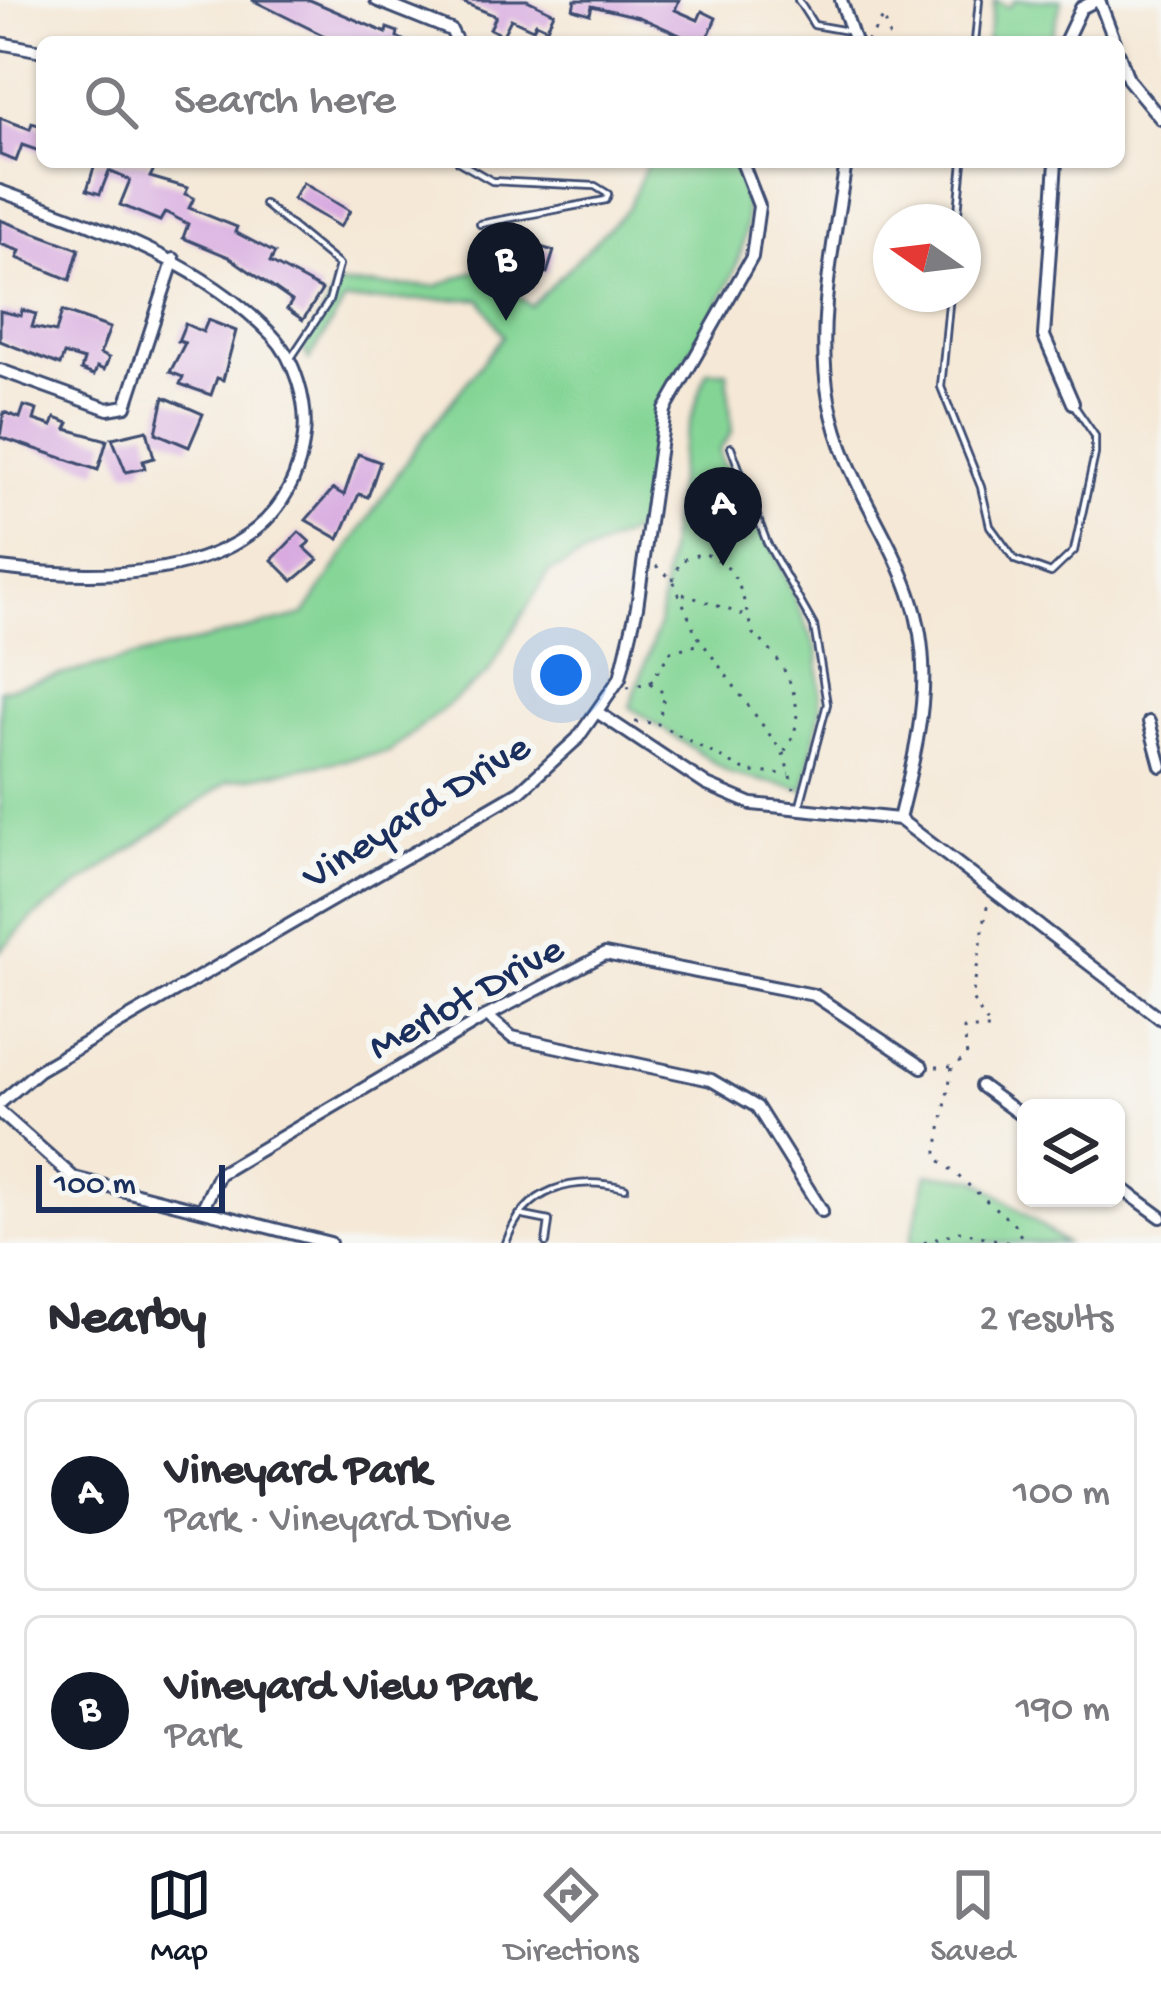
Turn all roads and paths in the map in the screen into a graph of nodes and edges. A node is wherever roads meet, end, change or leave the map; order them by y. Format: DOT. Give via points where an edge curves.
graph roads {
  1 [pos="376,0"];
  2 [pos="798,0"];
  3 [pos="841,0"];
  4 [pos="980,0"];
  5 [pos="1098,0"];
  6 [pos="454,36"];
  7 [pos="851,36"];
  8 [pos="854,36"];
  9 [pos="871,36"];
  10 [pos="889,36"];
  11 [pos="976,36"];
  12 [pos="1068,36"];
  13 [pos="1112,36"];
  14 [pos="0,43"];
  15 [pos="36,50"];
  16 [pos="1125,71"];
  17 [pos="1161,118"];
  18 [pos="469,168"];
  19 [pos="744,168"];
  20 [pos="845,168"];
  21 [pos="962,168"];
  22 [pos="1056,168"];
  23 [pos="0,190"];
  24 [pos="264,204"];
  25 [pos="959,204"];
  26 [pos="480,224"];
  27 [pos="174,259"];
  28 [pos="948,312"];
  29 [pos="288,363"];
  30 [pos="0,370"];
  31 [pos="1072,404"];
  32 [pos="730,447"];
  33 [pos="644,557"];
  34 [pos="0,568"];
  35 [pos="673,580"];
  36 [pos="681,594"];
  37 [pos="747,616"];
  38 [pos="703,643"];
  39 [pos="650,683"];
  40 [pos="614,687"];
  41 [pos="597,712"];
  42 [pos="1149,722"];
  43 [pos="783,753"];
  44 [pos="1161,766"];
  45 [pos="789,774"];
  46 [pos="799,808"];
  47 [pos="899,819"];
  48 [pos="990,889"];
  49 [pos="487,1016"];
  50 [pos="1161,1019"];
  51 [pos="922,1066"];
  52 [pos="952,1067"];
  53 [pos="981,1086"];
  54 [pos="0,1108"];
  55 [pos="1017,1112"];
  56 [pos="625,1188"];
  57 [pos="1125,1191"];
  58 [pos="202,1210"];
  59 [pos="821,1211"];
  60 [pos="519,1215"];
  61 [pos="1161,1217"];
  62 [pos="330,1243"];
  63 [pos="506,1243"];
  64 [pos="546,1243"];
  65 [pos="924,1243"];
  66 [pos="1010,1243"];
  67 [pos="1024,1243"];
  1 -- 6 [label="street"];
  2 -- 7 [label="lane" via="814,25"];
  3 -- 8 [label="street"];
  4 -- 11 [label="lane"];
  5 -- 12 [label="street" via="1081,8"];
  5 -- 13 [label="street"];
  9 -- 10 [label="path" via="884,16"];
  14 -- 15 [label="street"];
  16 -- 17 [label="street"];
  18 -- 26 [label="lane" via="492,181 596,186 608,194"];
  19 -- 33 [label="street, Vineyard Drive" via="759,206 752,256 665,410"];
  20 -- 47 [label="street" via="825,338 829,398 850,478 910,592 924,652 926,710"];
  21 -- 25 [label="lane"];
  22 -- 31 [label="street" via="1043,336"];
  23 -- 27 [label="street"];
  24 -- 29 [label="lane" via="338,265 329,301"];
  27 -- 29 [label="street" via="274,337"];
  27 -- 30 [label="street" via="126,406 108,410"];
  28 -- 31 [label="lane" via="940,387 990,526 1015,560 1051,573 1074,551 1095,454 1095,436"];
  29 -- 34 [label="street" via="306,419 303,448 273,515 248,540 207,560 80,576"];
  32 -- 46 [label="lane" via="767,543 814,626 826,704"];
  33 -- 35 [label="path"];
  33 -- 40 [label="street, Vineyard Drive"];
  35 -- 36 [label="path"];
  35 -- 37 [label="path" via="680,561 717,557 748,600"];
  36 -- 37 [label="path"];
  36 -- 38 [label="path"];
  37 -- 43 [label="path" via="788,673 797,716"];
  38 -- 39 [label="path" via="671,651"];
  38 -- 43 [label="path"];
  39 -- 40 [label="path"];
  39 -- 45 [label="path" via="665,694 658,724 748,772"];
  40 -- 41 [label="street, Vineyard Drive"];
  41 -- 46 [label="street" via="706,785 752,804"];
  41 -- 54 [label="street, Vineyard Drive" via="520,790 39,1070"];
  42 -- 44 [label="street"];
  43 -- 45 [label="path"];
  45 -- 46 [label="path"];
  46 -- 47 [label="street"];
  47 -- 48 [label="street"];
  48 -- 50 [label="street"];
  48 -- 52 [label="path" via="972,999 991,1029 964,1029 967,1057"];
  49 -- 51 [label="street, Merlot Drive" via="605,954 814,995"];
  49 -- 58 [label="street, Merlot Drive" via="219,1174"];
  49 -- 59 [label="street" via="512,1036 711,1080 757,1107"];
  51 -- 52 [label="path"];
  52 -- 67 [label="path" via="936,1157 1016,1226"];
  53 -- 55 [label="street"];
  54 -- 58 [label="street" via="74,1178"];
  56 -- 60 [label="lane" via="596,1181 563,1186 538,1194"];
  57 -- 61 [label="street"];
  58 -- 62 [label="street"];
  60 -- 63 [label="lane"];
  60 -- 64 [label="lane" via="549,1222"];
  65 -- 66 [label="path" via="959,1231"];
}
